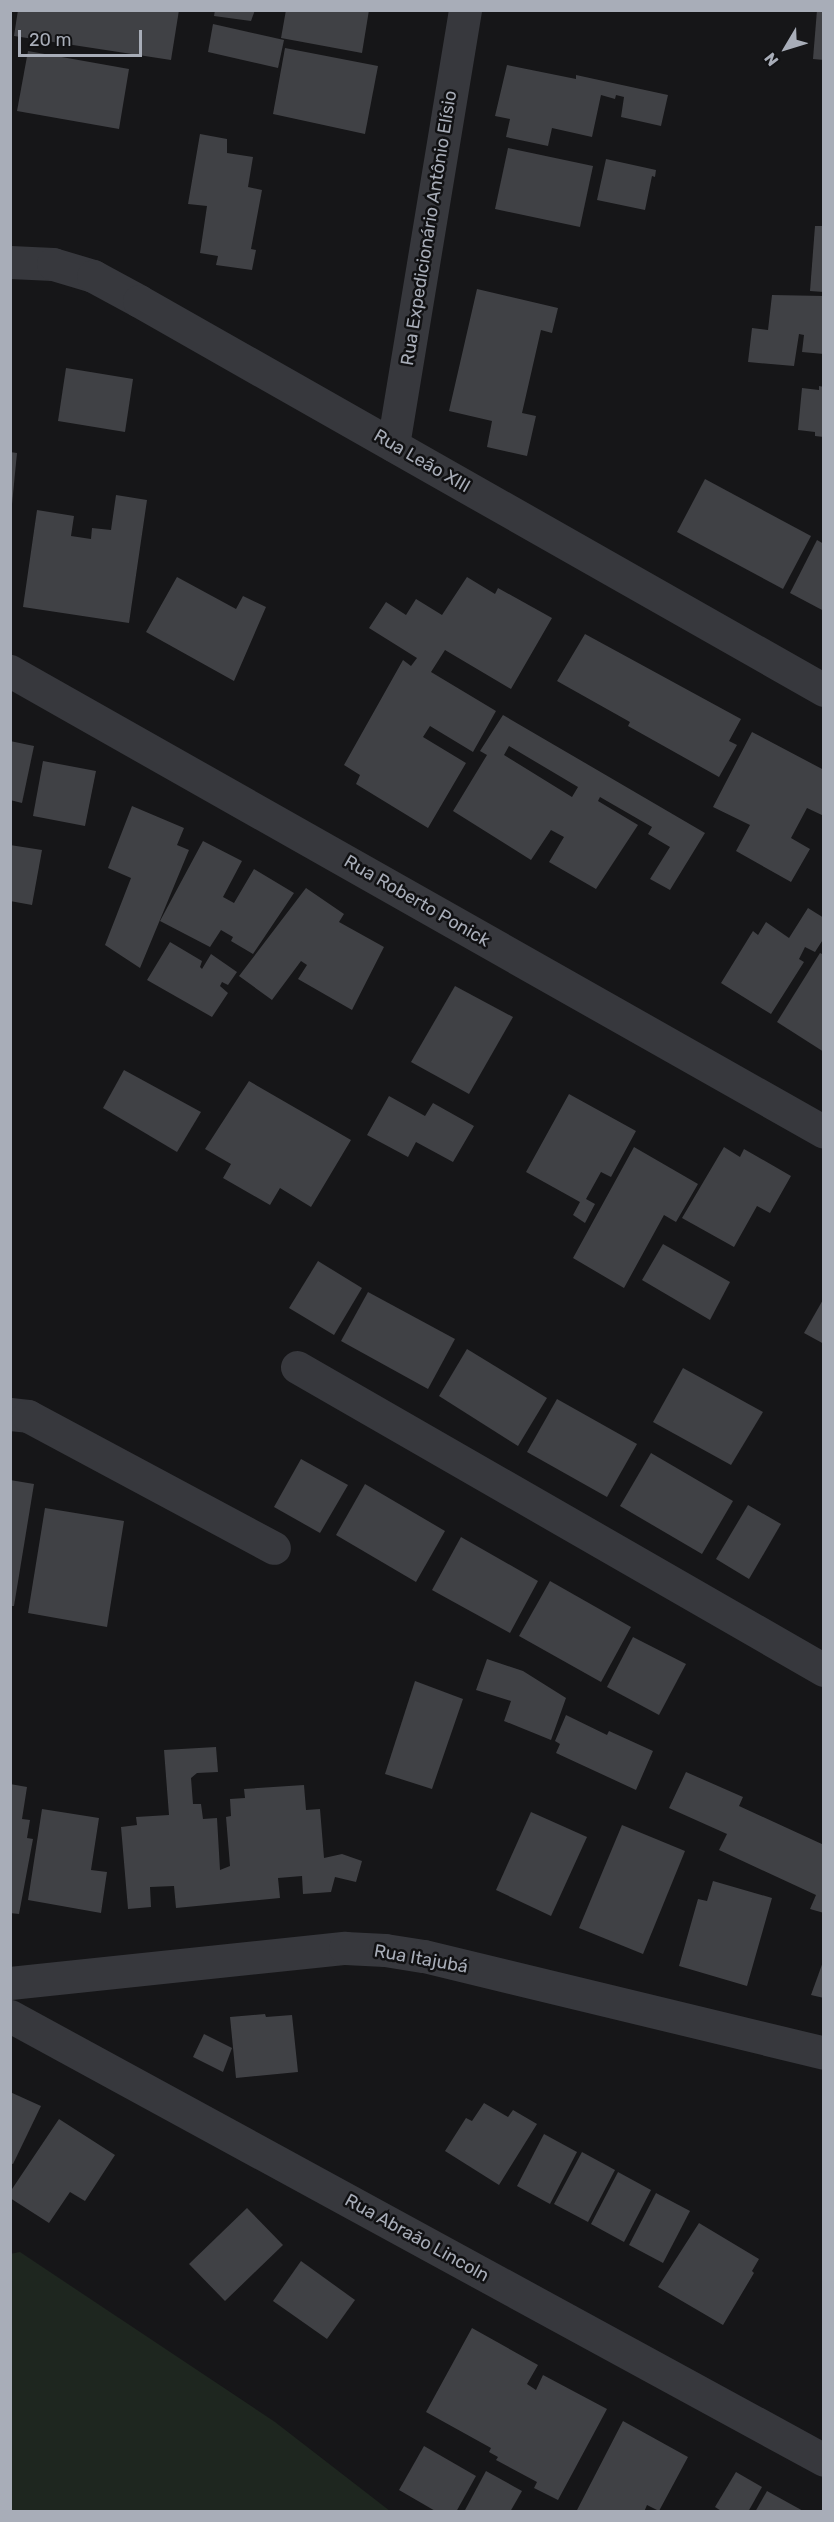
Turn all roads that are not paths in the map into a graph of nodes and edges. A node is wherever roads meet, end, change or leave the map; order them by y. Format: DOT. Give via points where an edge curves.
graph roads {
  1 [pos="465,10"];
  2 [pos="10,262"];
  3 [pos="393,445"];
  4 [pos="10,671"];
  5 [pos="824,690"];
  6 [pos="824,1132"];
  7 [pos="297,1367"];
  8 [pos="10,1414"];
  9 [pos="274,1548"];
  10 [pos="824,1670"];
  11 [pos="10,1983"];
  12 [pos="10,2016"];
  13 [pos="824,2053"];
  14 [pos="824,2460"];
  1 -- 3 [label="street, Rua Expedicionário Antônio Elísio"];
  2 -- 3 [label="street, Rua Leão XIII" via="54,264 93,276"];
  3 -- 5 [label="street, Rua Leão XIII"];
  4 -- 6 [label="street, Rua Roberto Ponick"];
  7 -- 10 [label="street"];
  8 -- 9 [label="street" via="28,1416"];
  11 -- 13 [label="street, Rua Itajubá" via="345,1948 385,1950 424,1956"];
  12 -- 14 [label="street, Rua Abraão Lincoln"];
}
